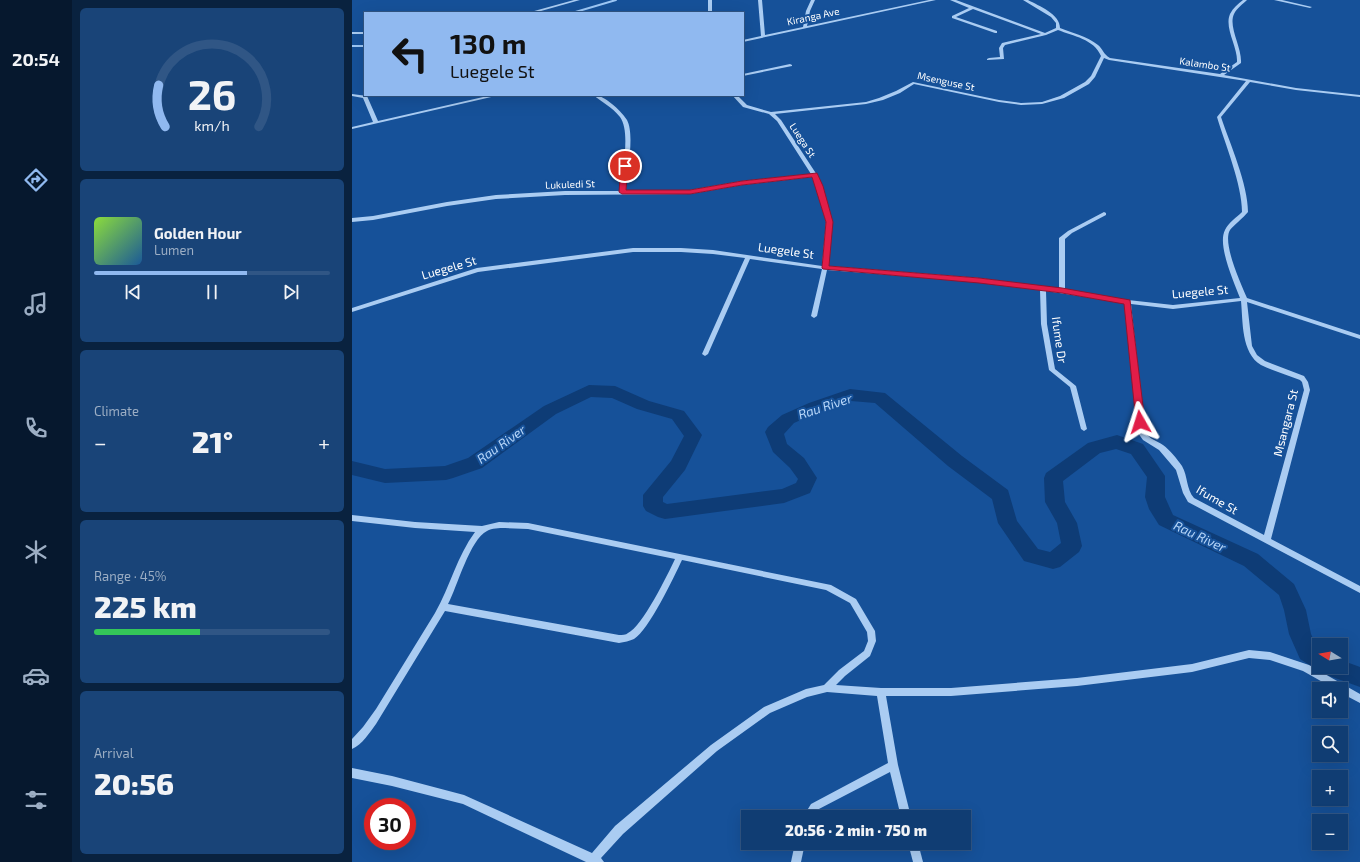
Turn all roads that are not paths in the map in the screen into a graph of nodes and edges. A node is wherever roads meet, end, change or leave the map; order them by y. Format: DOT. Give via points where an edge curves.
graph roads {
  1 [pos="578,0"];
  2 [pos="710,0"];
  3 [pos="760,0"];
  4 [pos="813,0"];
  5 [pos="934,0"];
  6 [pos="952,0"];
  7 [pos="1025,0"];
  8 [pos="1245,0"];
  9 [pos="1276,0"];
  10 [pos="972,8"];
  11 [pos="1310,8"];
  12 [pos="534,12"];
  13 [pos="710,12"];
  14 [pos="804,27"];
  15 [pos="1058,29"];
  16 [pos="996,32"];
  17 [pos="352,33"];
  18 [pos="364,33"];
  19 [pos="1046,34"];
  20 [pos="763,36"];
  21 [pos="744,41"];
  22 [pos="1103,56"];
  23 [pos="989,59"];
  24 [pos="790,65"];
  25 [pos="744,74"];
  26 [pos="1220,76"];
  27 [pos="1249,80"];
  28 [pos="352,95"];
  29 [pos="368,96"];
  30 [pos="493,96"];
  31 [pos="597,96"];
  32 [pos="735,96"];
  33 [pos="1360,96"];
  34 [pos="365,97"];
  35 [pos="771,113"];
  36 [pos="376,122"];
  37 [pos="352,128"];
  38 [pos="814,175"];
  39 [pos="622,192"];
  40 [pos="1104,214"];
  41 [pos="352,220"];
  42 [pos="748,257"];
  43 [pos="826,268"];
  44 [pos="1043,288"];
  45 [pos="1062,291"];
  46 [pos="1244,299"];
  47 [pos="1128,302"];
  48 [pos="352,310"];
  49 [pos="814,316"];
  50 [pos="1360,337"];
  51 [pos="705,354"];
  52 [pos="1084,430"];
  53 [pos="352,518"];
  54 [pos="482,529"];
  55 [pos="1267,540"];
  56 [pos="679,558"];
  57 [pos="1360,590"];
  58 [pos="444,607"];
  59 [pos="827,688"];
  60 [pos="881,692"];
  61 [pos="1360,699"];
  62 [pos="352,745"];
  63 [pos="893,765"];
  64 [pos="352,772"];
  65 [pos="813,810"];
  66 [pos="904,810"];
  67 [pos="799,850"];
  68 [pos="915,850"];
  69 [pos="594,861"];
  70 [pos="796,862"];
  71 [pos="918,862"];
  1 -- 12 [label="street"];
  2 -- 13 [label="street"];
  3 -- 20 [label="street"];
  4 -- 14 [label="street"];
  5 -- 14 [label="street, Kiranga Ave"];
  6 -- 10 [label="street"];
  7 -- 15 [label="street" via="1052,16 1058,23"];
  8 -- 26 [label="street" via="1232,14 1230,22 1239,48 1239,63"];
  9 -- 11 [label="street"];
  10 -- 16 [label="street" via="954,17"];
  10 -- 19 [label="street"];
  14 -- 20 [label="street, Kiranga Ave"];
  15 -- 19 [label="street"];
  15 -- 22 [label="street" via="1094,43 1102,51"];
  17 -- 18 [label="street"];
  19 -- 23 [label="street" via="1003,44 1002,58"];
  20 -- 21 [label="street, Kiranga Ave"];
  22 -- 26 [label="street, Kalambo St"];
  22 -- 35 [label="street, Msenguse St" via="1093,77 1087,83 1062,97 1042,103 999,101 913,82 898,92 866,103"];
  24 -- 25 [label="street"];
  26 -- 27 [label="street, Kalambo St"];
  27 -- 33 [label="street, Kalambo St" via="1296,89"];
  27 -- 46 [label="street, Msangara St" via="1219,116 1246,203 1244,212 1228,229 1225,238 1232,271"];
  28 -- 34 [label="street"];
  29 -- 34 [label="street"];
  30 -- 36 [label="street"];
  31 -- 39 [label="street" via="625,121 627,141"];
  32 -- 35 [label="street" via="745,106"];
  34 -- 36 [label="street"];
  35 -- 38 [label="street, Luega St" via="779,120"];
  36 -- 37 [label="street"];
  38 -- 39 [label="street, Lukuledi St" via="690,192"];
  38 -- 43 [label="street, Luega St" via="829,222"];
  39 -- 41 [label="street, Lukuledi St" via="496,197"];
  40 -- 45 [label="street" via="1062,238"];
  42 -- 43 [label="street, Luegele St"];
  42 -- 48 [label="street, Luegele St" via="681,250 633,250 478,270"];
  42 -- 51 [label="street"];
  43 -- 44 [label="street, Luegele St" via="979,280"];
  43 -- 49 [label="street, Luega St"];
  44 -- 45 [label="street, Luegele St"];
  44 -- 52 [label="street, Ifume Dr" via="1044,324 1052,370 1073,386"];
  45 -- 47 [label="street, Luegele St"];
  46 -- 47 [label="street, Luegele St" via="1174,307"];
  46 -- 50 [label="street, Luegele St"];
  46 -- 55 [label="street, Msangara St" via="1249,346 1255,356 1274,369 1302,378 1307,390"];
  47 -- 55 [label="street, Ifume St" via="1140,422 1144,437 1163,449 1178,468 1191,500"];
  53 -- 54 [label="street"];
  54 -- 56 [label="street" via="507,525 528,526"];
  54 -- 58 [label="street" via="460,565"];
  55 -- 57 [label="street, Ifume St"];
  56 -- 58 [label="street" via="642,624 633,635 625,638"];
  56 -- 59 [label="street" via="828,586 853,601 871,630 872,641 867,653"];
  58 -- 62 [label="street" via="376,714"];
  59 -- 60 [label="street"];
  59 -- 69 [label="street" via="806,693 767,710 714,748 619,830"];
  60 -- 61 [label="street" via="951,692 1077,682 1192,668 1249,654 1270,656 1306,668"];
  60 -- 63 [label="street"];
  63 -- 65 [label="street"];
  63 -- 66 [label="street"];
  64 -- 69 [label="street" via="464,800"];
  67 -- 70 [label="street"];
  68 -- 71 [label="street"];
}
